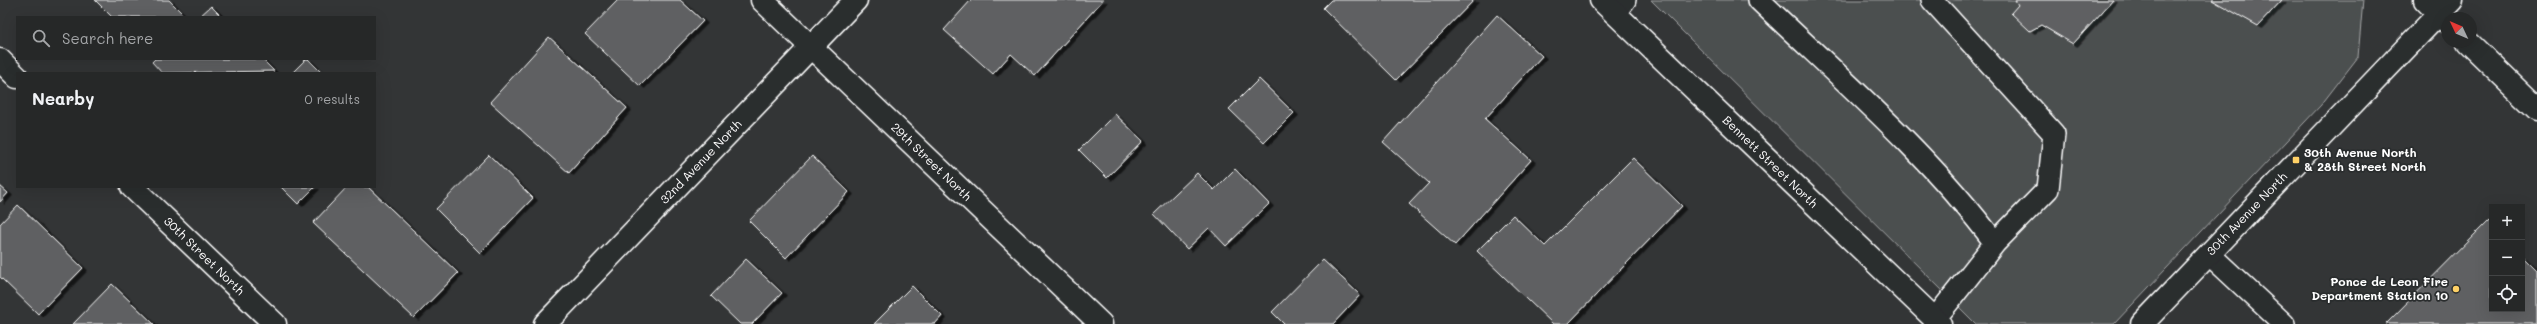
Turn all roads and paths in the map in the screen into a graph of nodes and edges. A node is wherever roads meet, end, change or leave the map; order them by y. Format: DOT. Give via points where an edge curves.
graph roads {
  1 [pos="762,0"];
  2 [pos="856,0"];
  3 [pos="1759,0"];
  4 [pos="1932,0"];
  5 [pos="1613,4"];
  6 [pos="2441,9"];
  7 [pos="811,47"];
  8 [pos="2474,48"];
  9 [pos="0,60"];
  10 [pos="16,76"];
  11 [pos="2537,108"];
  12 [pos="133,188"];
  13 [pos="1995,243"];
  14 [pos="2209,254"];
  15 [pos="1938,321"];
  16 [pos="275,324"];
  17 [pos="545,324"];
  18 [pos="1101,324"];
  19 [pos="2142,324"];
  20 [pos="2284,324"];
  1 -- 7 [label="street, 29th Street North"];
  2 -- 7 [label="street, 32nd Avenue North"];
  3 -- 13 [label="lane" via="1903,139 1969,209"];
  4 -- 13 [label="lane" via="2054,134 2048,189"];
  5 -- 15 [label="street, Bennett Street North"];
  6 -- 14 [label="street, 30th Avenue North"];
  7 -- 17 [label="street, 32nd Avenue North"];
  7 -- 18 [label="street, 29th Street North"];
  8 -- 11 [label="street"];
  9 -- 10 [label="street"];
  12 -- 16 [label="street, 30th Street North"];
  13 -- 15 [label="lane"];
  14 -- 19 [label="street, 30th Avenue North"];
  14 -- 20 [label="lane"];
}
